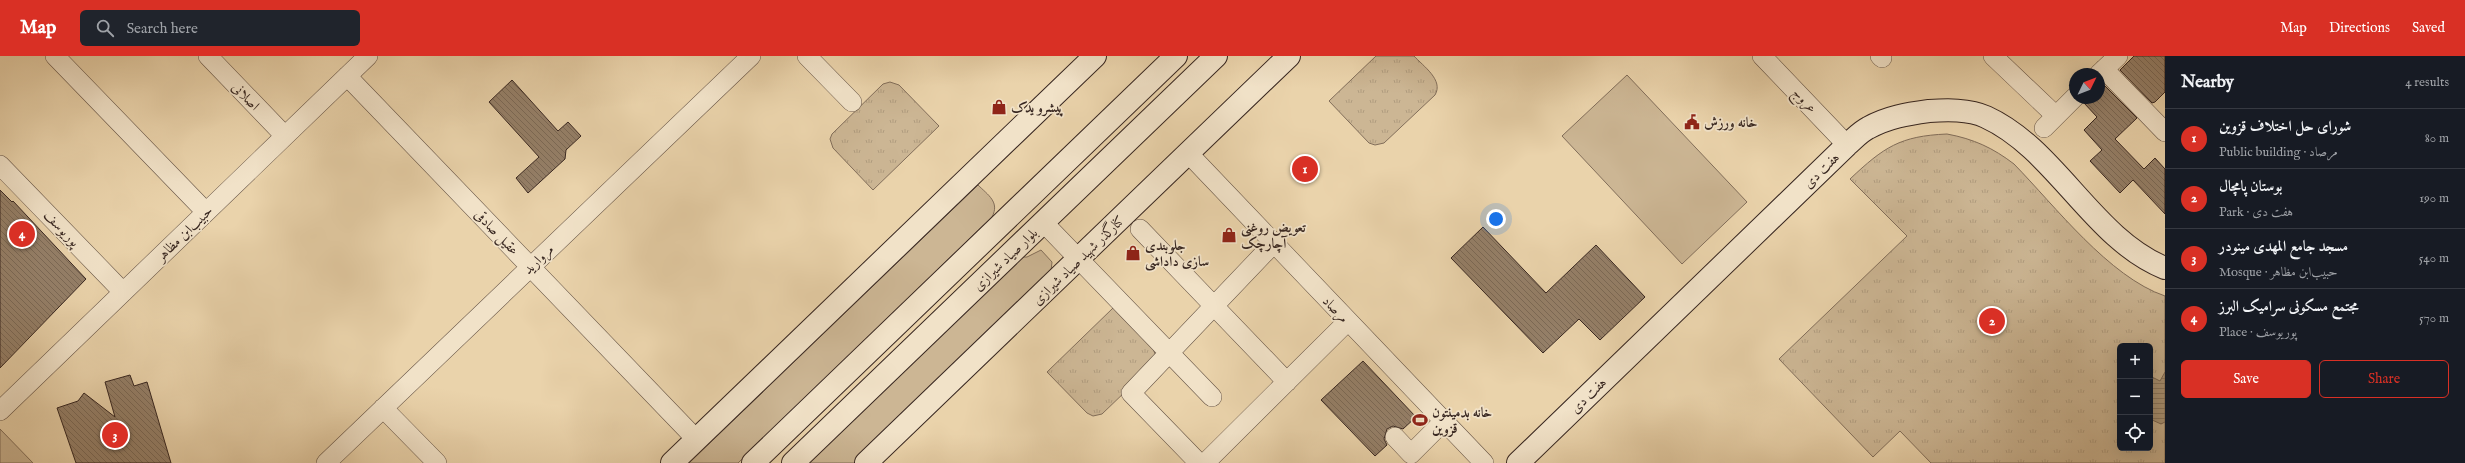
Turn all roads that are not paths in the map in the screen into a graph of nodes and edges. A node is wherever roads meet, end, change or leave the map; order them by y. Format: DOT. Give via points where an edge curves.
graph roads {
  1 [pos="55,56"];
  2 [pos="208,56"];
  3 [pos="368,56"];
  4 [pos="751,56"];
  5 [pos="807,56"];
  6 [pos="1095,56"];
  7 [pos="1176,56"];
  8 [pos="1216,56"];
  9 [pos="1290,56"];
  10 [pos="1762,56"];
  11 [pos="1994,56"];
  12 [pos="2107,66"];
  13 [pos="347,76"];
  14 [pos="852,102"];
  15 [pos="2069,103"];
  16 [pos="2165,132"];
  17 [pos="285,136"];
  18 [pos="1847,145"];
  19 [pos="1188,153"];
  20 [pos="0,165"];
  21 [pos="206,212"];
  22 [pos="1044,222"];
  23 [pos="1140,229"];
  24 [pos="1274,243"];
  25 [pos="1079,259"];
  26 [pos="531,267"];
  27 [pos="2165,268"];
  28 [pos="123,292"];
  29 [pos="1214,306"];
  30 [pos="1348,321"];
  31 [pos="1170,352"];
  32 [pos="1287,382"];
  33 [pos="1212,397"];
  34 [pos="383,408"];
  35 [pos="0,411"];
  36 [pos="1444,421"];
  37 [pos="1395,437"];
  38 [pos="696,440"];
  39 [pos="326,463"];
  40 [pos="437,463"];
  41 [pos="672,463"];
  42 [pos="753,463"];
  43 [pos="793,463"];
  44 [pos="866,463"];
  45 [pos="1198,463"];
  46 [pos="1205,463"];
  47 [pos="1484,463"];
  48 [pos="1518,463"];
  1 -- 21 [label="street"];
  2 -- 17 [label="street, اصلانی"];
  3 -- 13 [label="street, حبیب‌ابن مظاهر"];
  4 -- 26 [label="street, مروارید"];
  5 -- 14 [label="street"];
  6 -- 38 [label="main road"];
  7 -- 42 [label="main road, بلوار صیاد شیرازی"];
  8 -- 22 [label="main road, بلوار صیاد شیرازی"];
  9 -- 19 [label="main road, کنارگذر شهید صیاد شیرازی"];
  10 -- 18 [label="street, عروج"];
  11 -- 15 [label="street" via="2050,122"];
  12 -- 16 [label="street"];
  13 -- 17 [label="street, حبیب‌ابن مظاهر"];
  13 -- 26 [label="street, عقیل صادقی"];
  17 -- 21 [label="street, حبیب‌ابن مظاهر"];
  18 -- 27 [label="main road, هفت دی" via="1867,128 1899,115 1946,110 1985,116 2023,141 2114,233 2150,262"];
  18 -- 48 [label="main road, هفت دی"];
  19 -- 24 [label="street, مرصاد"];
  19 -- 25 [label="main road, کنارگذر شهید صیاد شیرازی"];
  20 -- 28 [label="street, پوریوسف"];
  21 -- 28 [label="street, حبیب‌ابن مظاهر"];
  22 -- 25 [label="street"];
  22 -- 43 [label="main road, بلوار صیاد شیرازی"];
  23 -- 29 [label="street"];
  24 -- 29 [label="street"];
  24 -- 30 [label="street, مرصاد"];
  25 -- 31 [label="street"];
  25 -- 44 [label="main road, کنارگذر شهید صیاد شیرازی"];
  26 -- 34 [label="street, مروارید"];
  26 -- 38 [label="street, عقیل صادقی"];
  28 -- 35 [label="street, حبیب‌ابن مظاهر"];
  29 -- 31 [label="street"];
  29 -- 32 [label="street"];
  30 -- 32 [label="street"];
  30 -- 36 [label="street, مرصاد"];
  31 -- 33 [label="street"];
  31 -- 45 [label="street" via="1131,393"];
  32 -- 46 [label="street"];
  34 -- 39 [label="street, مروارید"];
  34 -- 40 [label="street"];
  36 -- 37 [label="street" via="1411,454"];
  36 -- 47 [label="street, مرصاد"];
  38 -- 41 [label="main road"];
}
